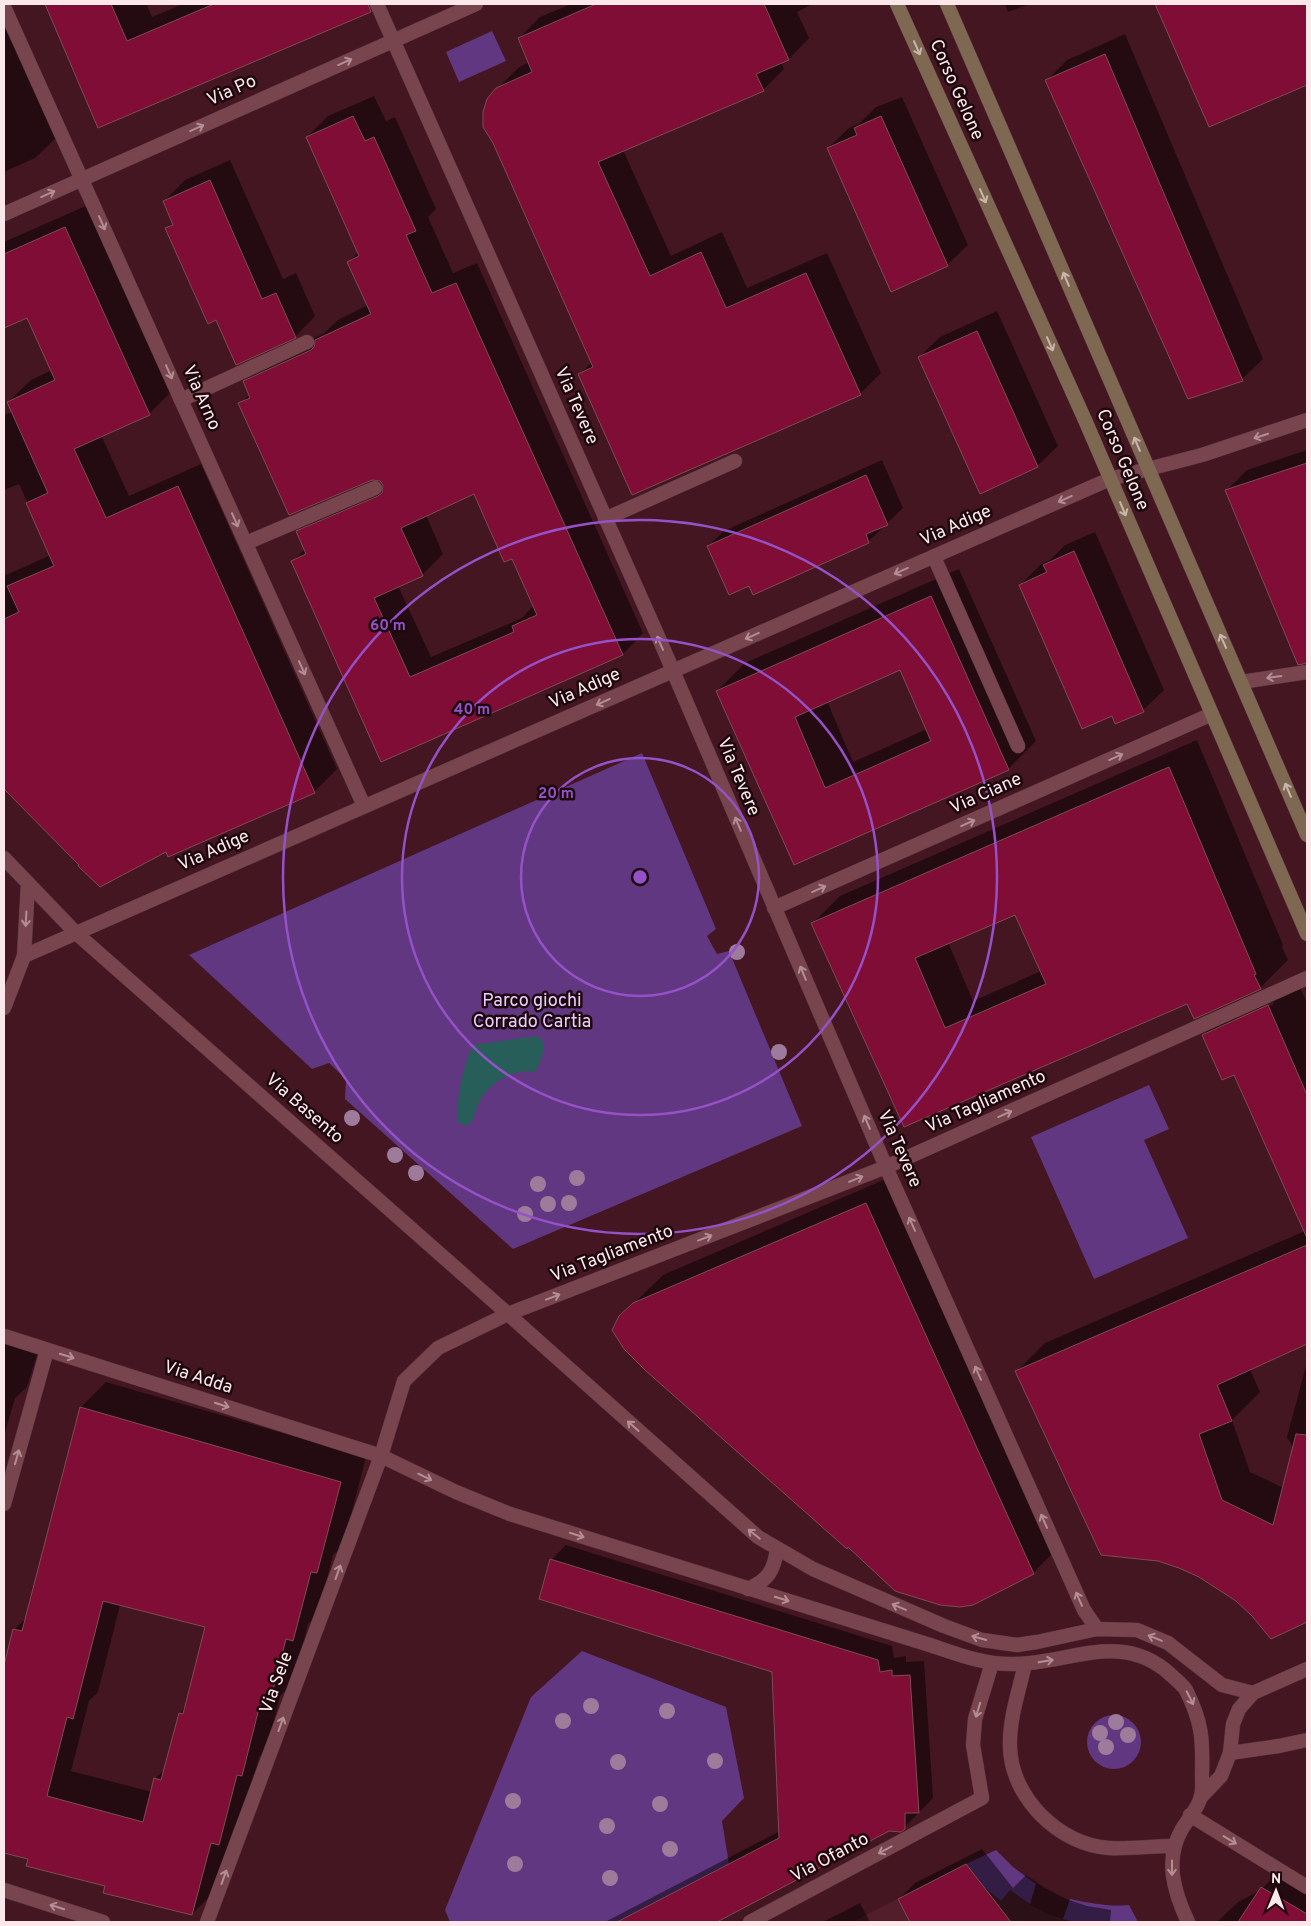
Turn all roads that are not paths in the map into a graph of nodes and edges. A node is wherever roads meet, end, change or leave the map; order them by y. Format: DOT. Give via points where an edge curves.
graph roads {
  1 [pos="377,4"];
  2 [pos="476,4"];
  3 [pos="896,4"];
  4 [pos="946,4"];
  5 [pos="4,7"];
  6 [pos="394,40"];
  7 [pos="83,179"];
  8 [pos="4,214"];
  9 [pos="307,342"];
  10 [pos="181,400"];
  11 [pos="1307,420"];
  12 [pos="735,462"];
  13 [pos="1148,469"];
  14 [pos="1110,479"];
  15 [pos="375,488"];
  16 [pos="605,519"];
  17 [pos="246,543"];
  18 [pos="934,557"];
  19 [pos="673,671"];
  20 [pos="1307,672"];
  21 [pos="1241,682"];
  22 [pos="1212,714"];
  23 [pos="1018,746"];
  24 [pos="364,806"];
  25 [pos="1307,835"];
  26 [pos="4,858"];
  27 [pos="28,883"];
  28 [pos="774,908"];
  29 [pos="76,932"];
  30 [pos="1307,934"];
  31 [pos="24,956"];
  32 [pos="1307,978"];
  33 [pos="4,1008"];
  34 [pos="886,1167"];
  35 [pos="508,1314"];
  36 [pos="4,1336"];
  37 [pos="47,1350"];
  38 [pos="381,1456"];
  39 [pos="4,1504"];
  40 [pos="777,1549"];
  41 [pos="748,1589"];
  42 [pos="1097,1629"];
  43 [pos="992,1664"];
  44 [pos="1025,1664"];
  45 [pos="1307,1669"];
  46 [pos="1253,1693"];
  47 [pos="1307,1740"];
  48 [pos="1230,1753"];
  49 [pos="1201,1797"];
  50 [pos="1190,1816"];
  51 [pos="1174,1846"];
  52 [pos="1307,1887"];
  53 [pos="4,1890"];
  54 [pos="103,1922"];
  55 [pos="207,1922"];
  56 [pos="750,1922"];
  57 [pos="1188,1922"];
  1 -- 6 [label="street, Via Tevere"];
  2 -- 6 [label="street, Via Po"];
  3 -- 14 [label="main road, Corso Gelone, one-way"];
  13 -- 4 [label="main road, Corso Gelone, one-way"];
  5 -- 7 [label="street, Via Arno"];
  7 -- 6 [label="street, Via Po, one-way"];
  6 -- 16 [label="street, Via Tevere"];
  8 -- 7 [label="street, Via Po, one-way"];
  7 -- 10 [label="street, Via Arno, one-way"];
  9 -- 10 [label="street"];
  10 -- 17 [label="street, Via Arno, one-way"];
  11 -- 13 [label="street, Via Adige, one-way" via="1202,455"];
  12 -- 16 [label="street"];
  13 -- 14 [label="street, Via Adige"];
  21 -- 13 [label="main road, Corso Gelone, one-way"];
  14 -- 18 [label="street, Via Adige, one-way"];
  14 -- 22 [label="main road, Corso Gelone, one-way"];
  15 -- 17 [label="street"];
  19 -- 16 [label="street, Via Tevere, one-way"];
  17 -- 24 [label="street, Via Arno, one-way"];
  18 -- 19 [label="street, Via Adige, one-way"];
  18 -- 23 [label="street"];
  19 -- 24 [label="street, Via Adige, one-way"];
  28 -- 19 [label="street, Via Tevere, one-way"];
  20 -- 21 [label="street, one-way"];
  25 -- 21 [label="main road, Corso Gelone, one-way"];
  28 -- 22 [label="street, Via Ciane, one-way"];
  22 -- 30 [label="main road, Corso Gelone"];
  24 -- 29 [label="street, Via Adige"];
  26 -- 27 [label="street"];
  27 -- 29 [label="street, Via Basento"];
  27 -- 31 [label="street, one-way"];
  34 -- 28 [label="street, Via Tevere, one-way"];
  29 -- 31 [label="street, Via Adige"];
  29 -- 35 [label="street, Via Basento"];
  31 -- 33 [label="street"];
  34 -- 32 [label="street, Via Tagliamento, one-way"];
  35 -- 34 [label="street, Via Tagliamento, one-way"];
  42 -- 34 [label="street, Via Tevere, one-way" via="1084,1610"];
  35 -- 38 [label="street, Via Tagliamento" via="438,1348 404,1381"];
  40 -- 35 [label="street, Via Basento, one-way" via="758,1537"];
  36 -- 37 [label="street, Via Adda"];
  37 -- 38 [label="street, Via Adda, one-way"];
  39 -- 37 [label="street, one-way"];
  38 -- 41 [label="street, Via Adda, one-way" via="510,1514"];
  55 -- 38 [label="street, Via Sele, one-way"];
  40 -- 41 [label="street" via="770,1574 760,1584"];
  42 -- 40 [label="street, Via Basento, one-way" via="1017,1645 982,1640 821,1573"];
  41 -- 43 [label="street, Via Adda, one-way"];
  46 -- 42 [label="street, Via Basento, one-way" via="1222,1685 1168,1643 1138,1630"];
  43 -- 44 [label="street, Via Adda"];
  43 -- 56 [label="street, Via Ofanto, one-way" via="975,1719 973,1745 982,1798"];
  44 -- 49 [label="street, Via Adda, one-way" via="1108,1650 1132,1654 1158,1664 1184,1687 1198,1716 1203,1742"];
  44 -- 51 [label="street" via="1010,1723 1014,1772 1024,1795 1046,1821 1074,1839 1107,1848"];
  45 -- 46 [label="street"];
  46 -- 48 [label="street" via="1239,1709 1233,1724"];
  47 -- 48 [label="street"];
  48 -- 49 [label="street" via="1221,1776"];
  49 -- 50 [label="street"];
  50 -- 51 [label="street"];
  50 -- 52 [label="street, one-way"];
  51 -- 57 [label="street, one-way" via="1172,1878"];
  54 -- 53 [label="street, one-way"];
}
